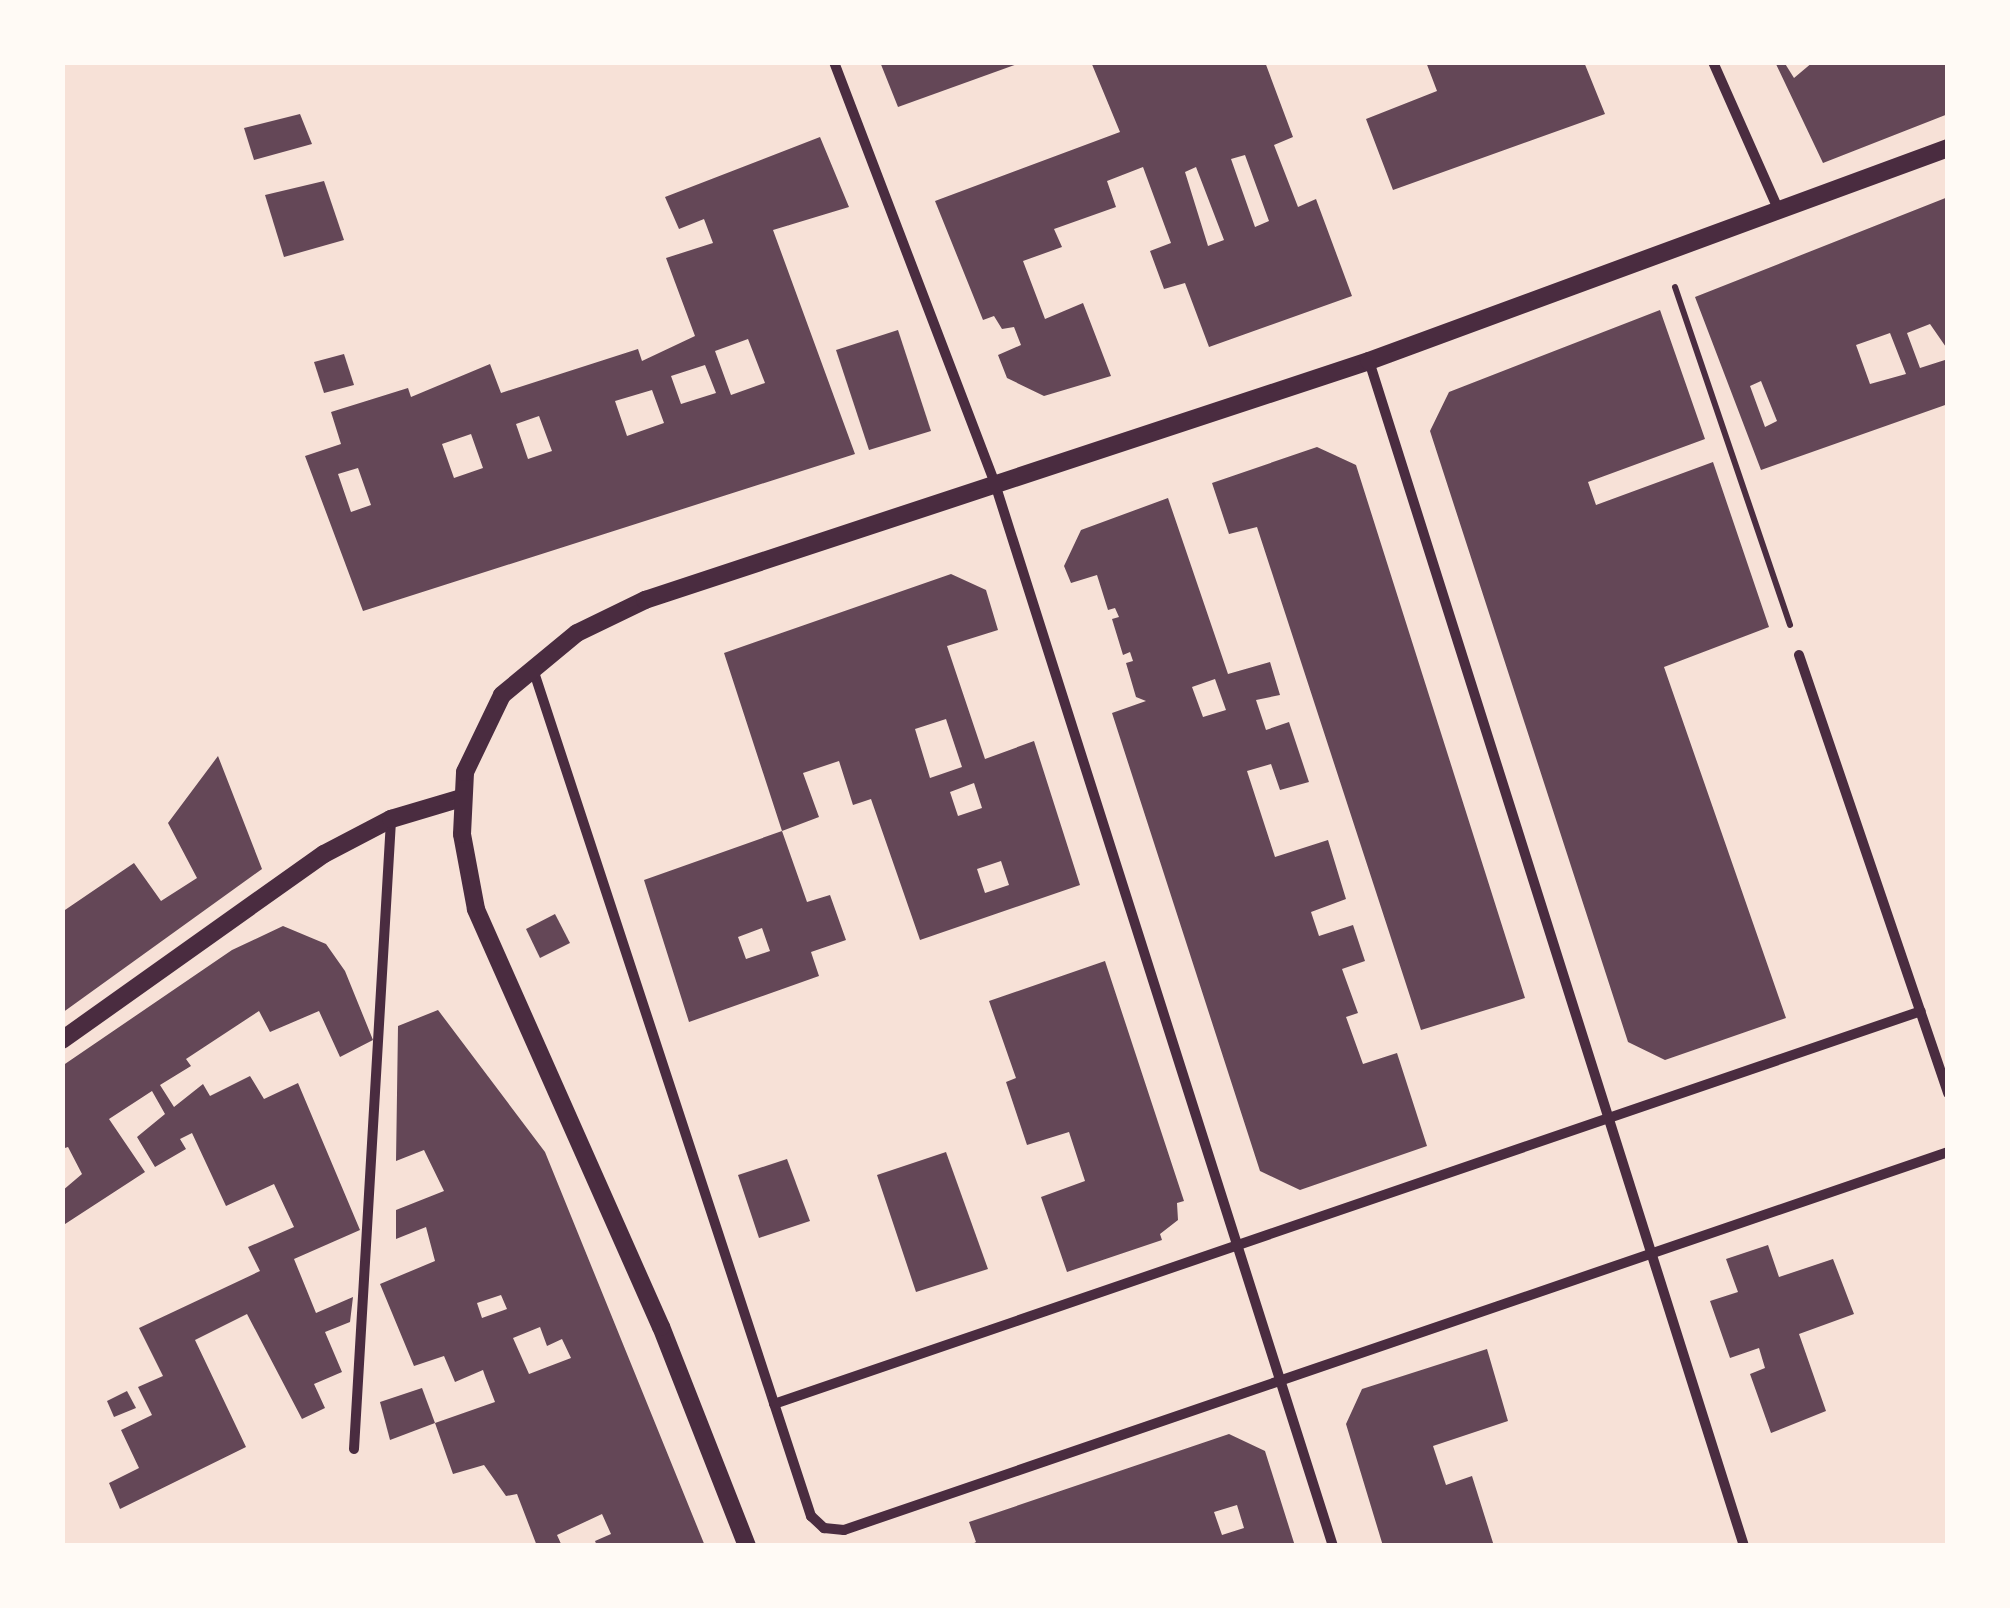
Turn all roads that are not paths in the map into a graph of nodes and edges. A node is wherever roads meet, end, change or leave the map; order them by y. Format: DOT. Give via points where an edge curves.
graph roads {
  1 [pos="834,62"];
  2 [pos="1714,62"];
  3 [pos="1948,148"];
  4 [pos="1780,213"];
  5 [pos="1369,362"];
  6 [pos="996,487"];
  7 [pos="1800,655"];
  8 [pos="531,664"];
  9 [pos="462,798"];
  10 [pos="391,819"];
  11 [pos="1921,1011"];
  12 [pos="62,1040"];
  13 [pos="1948,1093"];
  14 [pos="1608,1118"];
  15 [pos="1948,1152"];
  16 [pos="1238,1244"];
  17 [pos="1648,1253"];
  18 [pos="1279,1380"];
  19 [pos="774,1404"];
  20 [pos="354,1450"];
  21 [pos="747,1546"];
  22 [pos="1333,1546"];
  23 [pos="1744,1546"];
  1 -- 6 [label="street"];
  2 -- 4 [label="street"];
  3 -- 4 [label="street"];
  4 -- 5 [label="street"];
  5 -- 6 [label="street"];
  5 -- 14 [label="street"];
  6 -- 8 [label="street" via="645,600"];
  6 -- 16 [label="street"];
  7 -- 11 [label="street"];
  8 -- 9 [label="street" via="502,695 471,749"];
  8 -- 19 [label="street"];
  9 -- 10 [label="street"];
  9 -- 21 [label="street" via="464,862 476,909 654,1310"];
  10 -- 12 [label="street" via="324,854"];
  10 -- 20 [label="street"];
  11 -- 13 [label="street"];
  11 -- 14 [label="street"];
  14 -- 16 [label="street"];
  14 -- 17 [label="street"];
  15 -- 17 [label="street"];
  16 -- 18 [label="street"];
  16 -- 19 [label="street"];
  17 -- 18 [label="street"];
  17 -- 23 [label="street"];
  18 -- 19 [label="street" via="844,1530 824,1528 811,1516"];
  18 -- 22 [label="street"];
}
